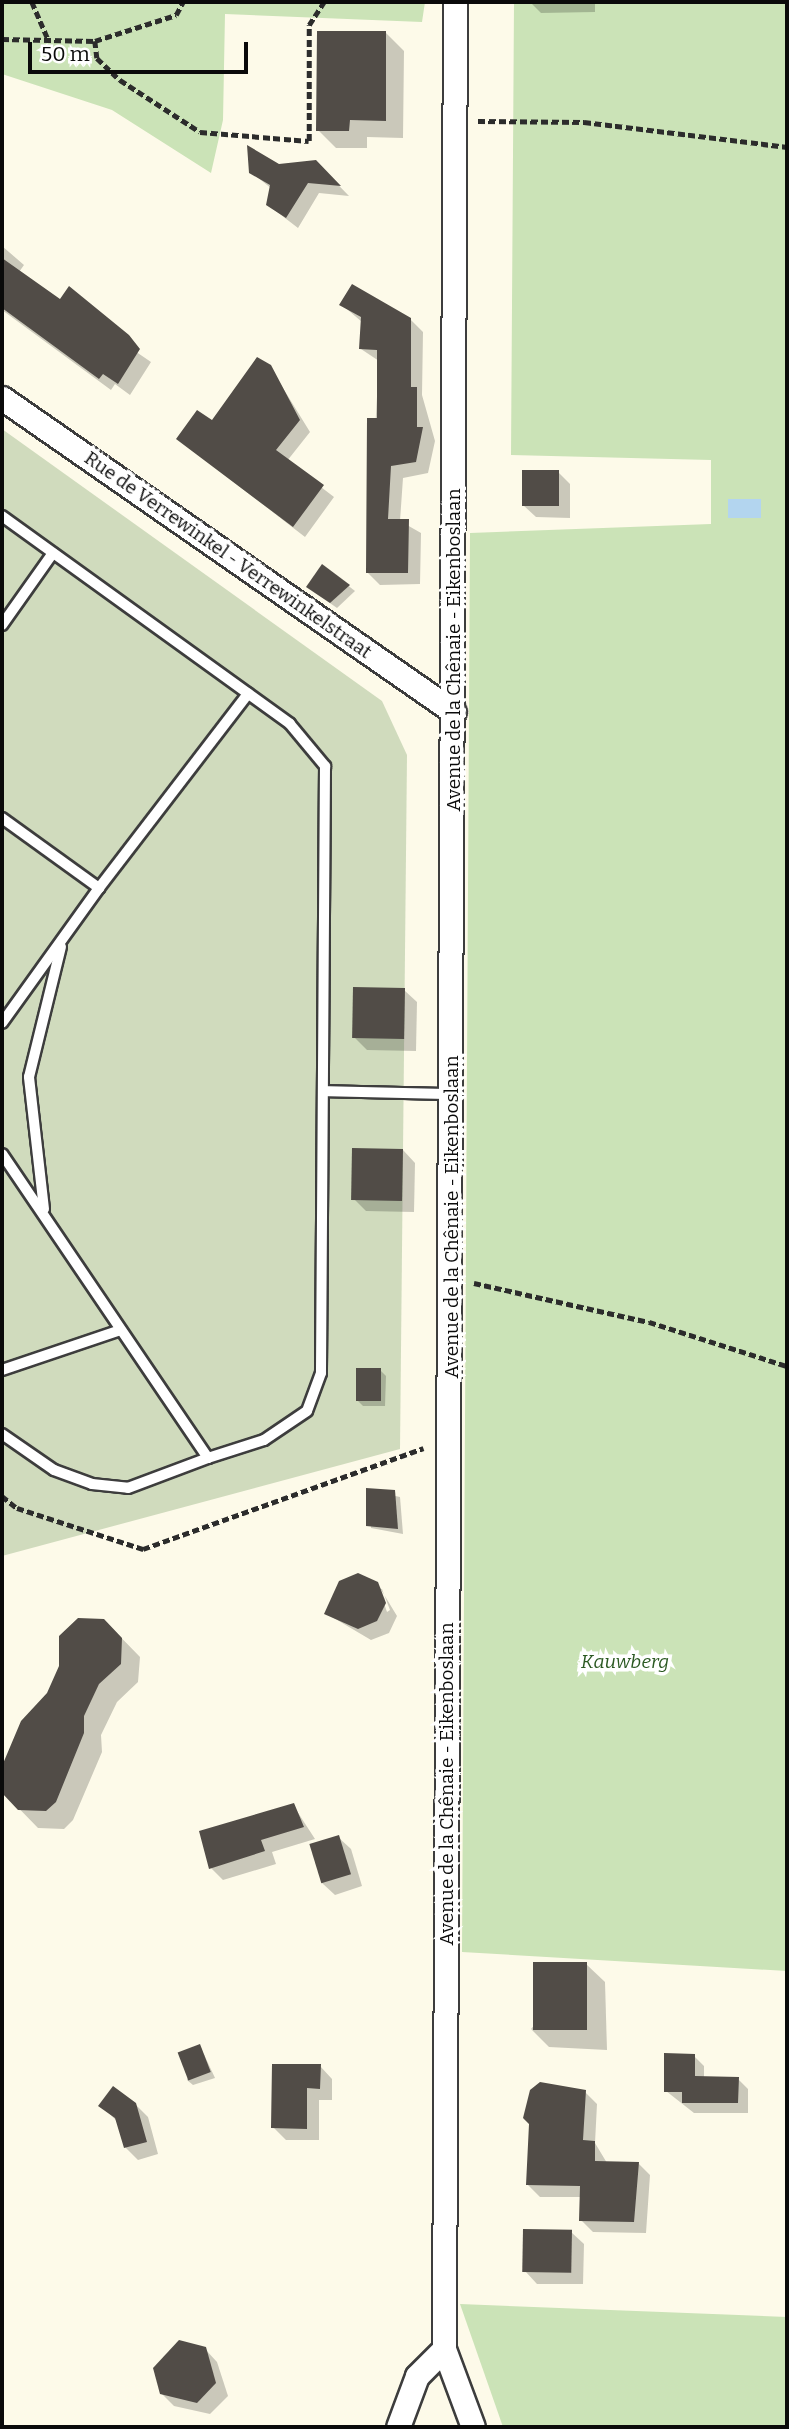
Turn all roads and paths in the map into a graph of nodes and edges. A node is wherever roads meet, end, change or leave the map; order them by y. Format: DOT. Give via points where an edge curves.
graph roads {
  1 [pos="32,2"];
  2 [pos="183,2"];
  3 [pos="324,2"];
  4 [pos="455,2"];
  5 [pos="2,39"];
  6 [pos="48,39"];
  7 [pos="94,41"];
  8 [pos="455,121"];
  9 [pos="787,147"];
  10 [pos="2,398"];
  11 [pos="2,516"];
  12 [pos="53,553"];
  13 [pos="2,625"];
  14 [pos="248,694"];
  15 [pos="454,712"];
  16 [pos="2,817"];
  17 [pos="99,888"];
  18 [pos="64,937"];
  19 [pos="2,1023"];
  20 [pos="324,1091"];
  21 [pos="453,1094"];
  22 [pos="2,1154"];
  23 [pos="45,1212"];
  24 [pos="452,1278"];
  25 [pos="118,1331"];
  26 [pos="787,1366"];
  27 [pos="2,1370"];
  28 [pos="2,1434"];
  29 [pos="450,1438"];
  30 [pos="208,1458"];
  31 [pos="2,1496"];
  32 [pos="444,2349"];
  33 [pos="398,2427"];
  34 [pos="473,2427"];
  1 -- 6 [label="path"];
  2 -- 7 [label="path" via="176,15"];
  3 -- 7 [label="path" via="309,25 309,141 200,132 120,80 97,58"];
  4 -- 8 [label="street, Avenue de la Chênaie - Eikenboslaan"];
  5 -- 6 [label="path"];
  6 -- 7 [label="path"];
  8 -- 9 [label="path" via="584,122"];
  8 -- 15 [label="street, Avenue de la Chênaie - Eikenboslaan"];
  10 -- 15 [label="street, Rue de Verrewinkel - Verrewinkelstraat"];
  11 -- 12 [label="lane"];
  12 -- 13 [label="lane"];
  12 -- 14 [label="lane"];
  14 -- 17 [label="lane"];
  14 -- 20 [label="lane" via="310,740 325,766"];
  15 -- 21 [label="street, Avenue de la Chênaie - Eikenboslaan"];
  16 -- 17 [label="lane"];
  17 -- 18 [label="lane"];
  18 -- 19 [label="lane"];
  18 -- 23 [label="lane" via="29,1077"];
  20 -- 21 [label="lane"];
  20 -- 30 [label="lane" via="317,1392 290,1427"];
  21 -- 24 [label="street, Avenue de la Chênaie - Eikenboslaan"];
  22 -- 23 [label="lane"];
  23 -- 25 [label="lane"];
  24 -- 26 [label="path" via="649,1322"];
  24 -- 29 [label="street, Avenue de la Chênaie - Eikenboslaan"];
  25 -- 27 [label="lane"];
  25 -- 30 [label="lane"];
  28 -- 30 [label="lane" via="54,1470 92,1484 128,1488"];
  29 -- 31 [label="path" via="144,1549 17,1508"];
  29 -- 32 [label="street, Avenue de la Chênaie - Eikenboslaan"];
  32 -- 33 [label="street" via="417,2376"];
  32 -- 34 [label="street, Avenue de la Chênaie - Eikenboslaan"];
}
